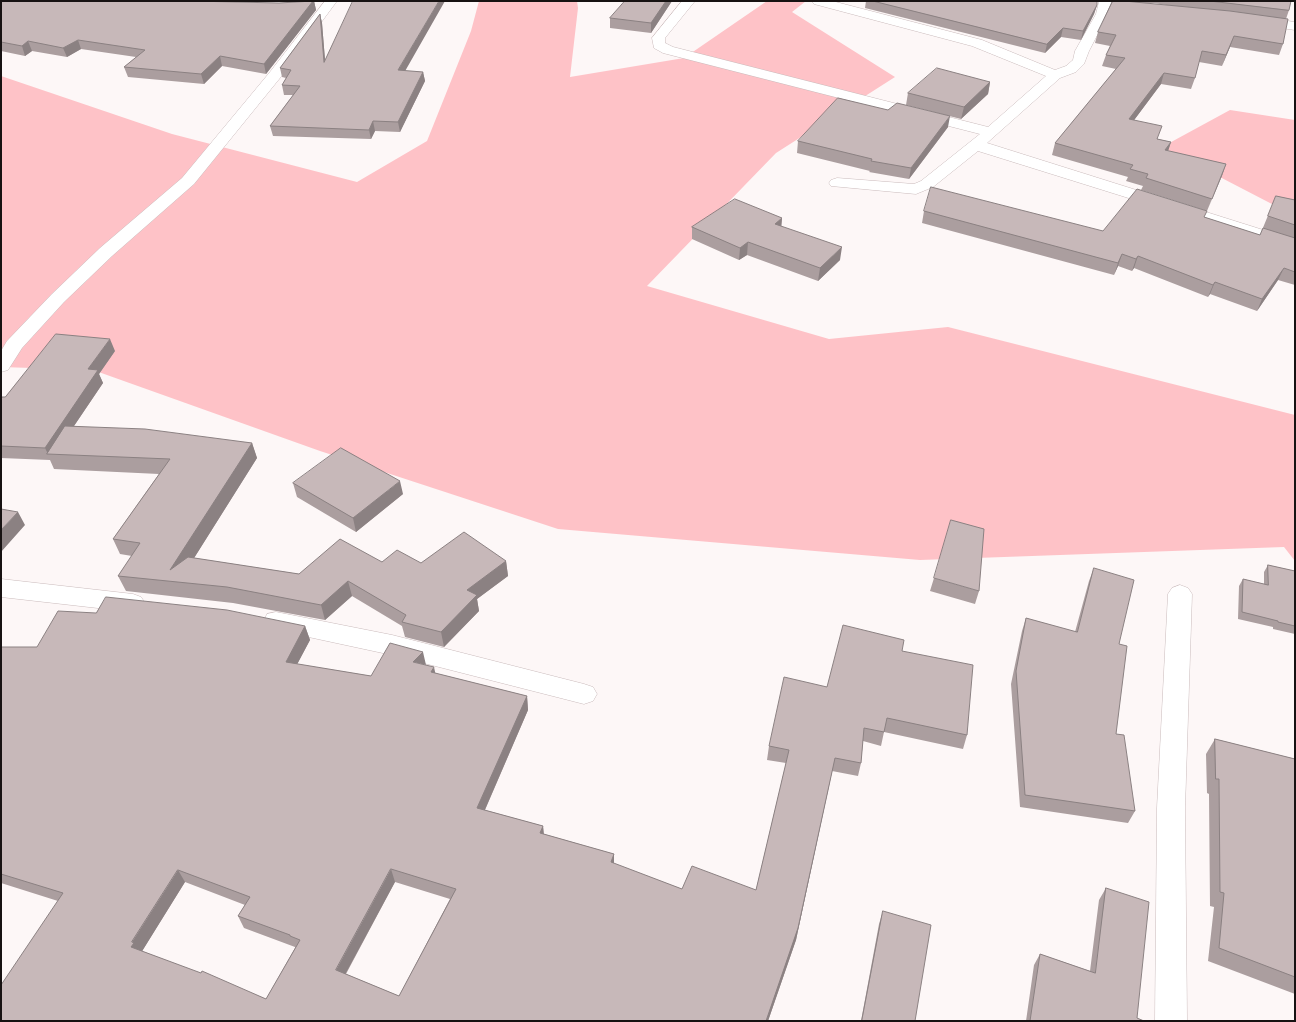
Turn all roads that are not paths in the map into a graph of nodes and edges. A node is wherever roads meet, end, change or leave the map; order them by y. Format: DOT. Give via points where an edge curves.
graph roads {
  1 [pos="689,1"];
  2 [pos="818,1"];
  3 [pos="325,3"];
  4 [pos="1089,3"];
  5 [pos="1104,5"];
  6 [pos="1153,8"];
  7 [pos="1241,18"];
  8 [pos="1295,26"];
  9 [pos="1055,75"];
  10 [pos="991,132"];
  11 [pos="976,145"];
  12 [pos="837,183"];
  13 [pos="1295,245"];
  14 [pos="1,366"];
  15 [pos="1,588"];
  16 [pos="1180,594"];
  17 [pos="158,605"];
  18 [pos="256,617"];
  19 [pos="584,694"];
  20 [pos="1171,1021"];
  1 -- 10 [label="street" via="658,38 659,45 668,50"];
  2 -- 9 [label="street" via="977,43"];
  3 -- 14 [label="street" via="188,181 106,252 58,298 14,345"];
  4 -- 5 [label="street"];
  5 -- 6 [label="street"];
  5 -- 9 [label="street" via="1079,61 1071,69"];
  7 -- 8 [label="street"];
  9 -- 10 [label="street"];
  10 -- 11 [label="street"];
  11 -- 12 [label="street" via="927,184 916,189"];
  11 -- 13 [label="street"];
  15 -- 17 [label="street"];
  16 -- 20 [label="street" via="1171,808"];
  18 -- 19 [label="street" via="392,645"];
}
